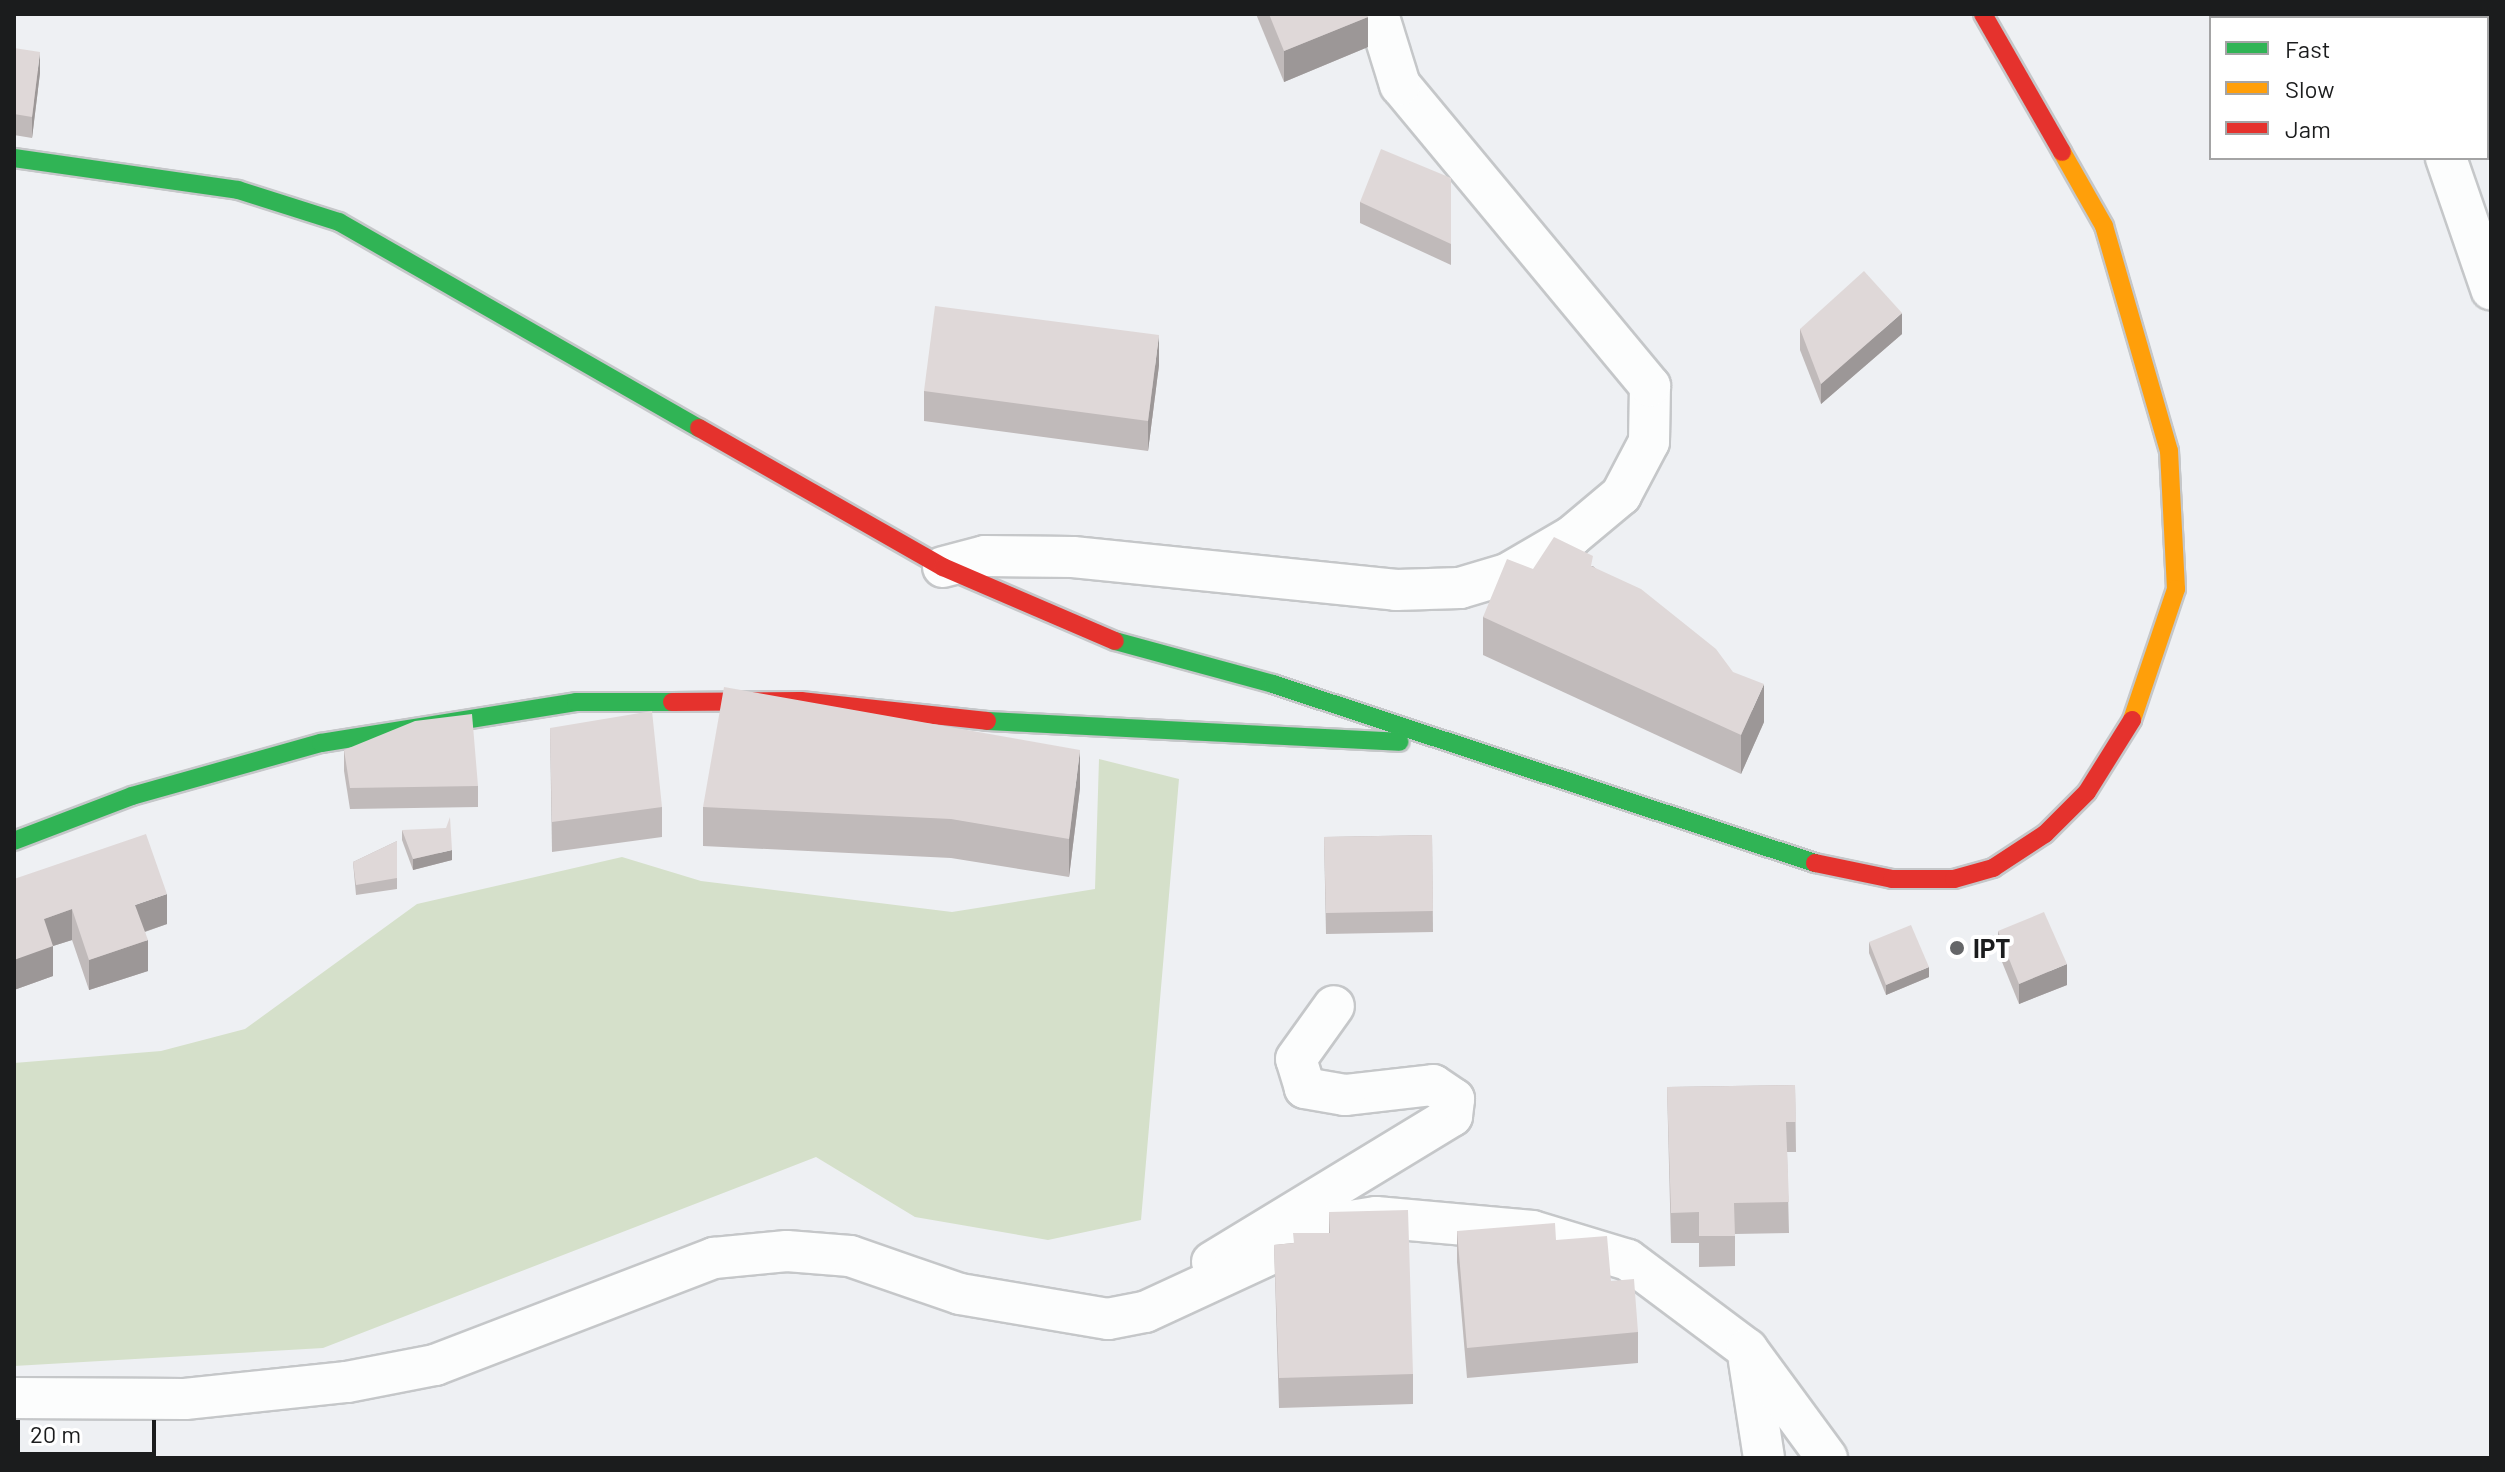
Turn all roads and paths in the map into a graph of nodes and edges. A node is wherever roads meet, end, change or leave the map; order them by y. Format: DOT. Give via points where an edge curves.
graph roads {
  1 [pos="1378,14"];
  2 [pos="1983,14"];
  3 [pos="14,158"];
  4 [pos="2447,160"];
  5 [pos="2491,289"];
  6 [pos="943,567"];
  7 [pos="1463,746"];
  8 [pos="14,841"];
  9 [pos="1334,1006"];
  10 [pos="1145,1312"];
  11 [pos="1747,1349"];
  12 [pos="14,1398"];
  13 [pos="1764,1458"];
  14 [pos="1827,1458"];
  1 -- 6 [label="street" via="1400,85 1650,386 1649,442 1621,495 1546,551 1460,588 1396,590 1073,557 985,556"];
  2 -- 7 [label="street" via="2104,226 2169,451 2176,589 2127,734 2087,792 2045,834 1993,868 1954,879 1892,879 1817,864"];
  3 -- 6 [label="street" via="238,190 339,222"];
  4 -- 5 [label="street"];
  6 -- 7 [label="street" via="1098,636"];
  7 -- 8 [label="street" via="949,719 801,701 576,702 321,743 132,796"];
  9 -- 10 [label="street" via="1296,1059 1305,1088 1345,1095 1433,1085 1454,1099 1452,1116 1286,1212"];
  10 -- 11 [label="street" via="1338,1223 1449,1221 1532,1231 1628,1260"];
  10 -- 12 [label="street" via="1108,1319 1048,1314 850,1256 787,1251 714,1258 435,1365 347,1382 185,1399"];
  11 -- 13 [label="street"];
  11 -- 14 [label="street"];
}
